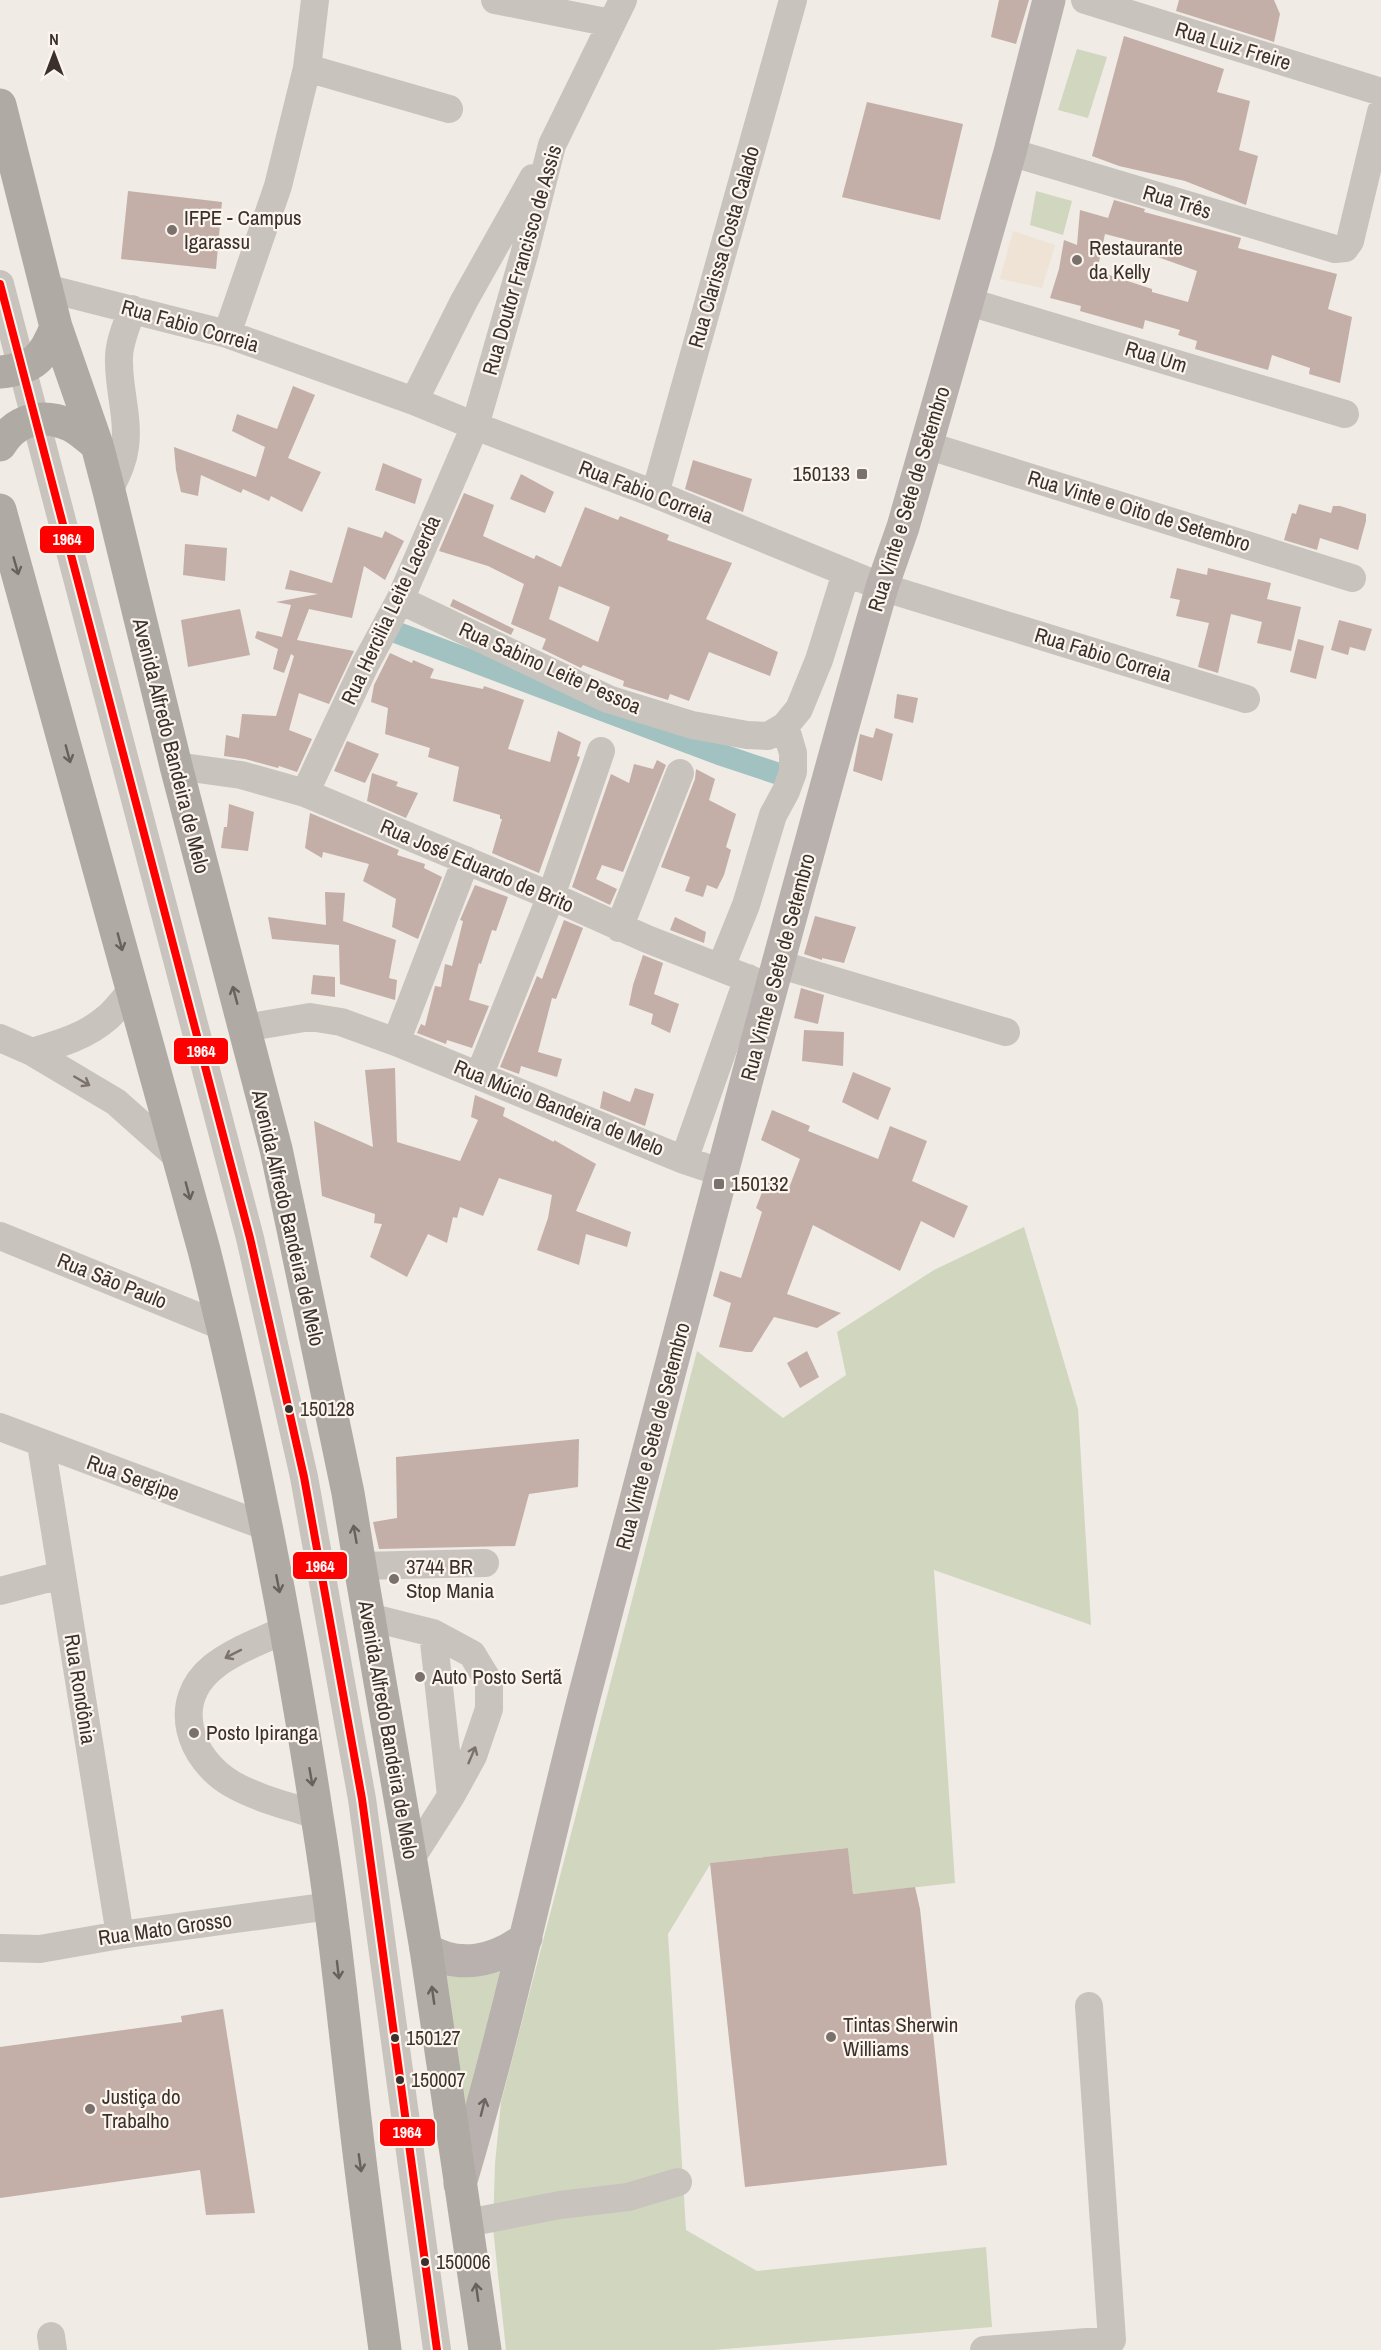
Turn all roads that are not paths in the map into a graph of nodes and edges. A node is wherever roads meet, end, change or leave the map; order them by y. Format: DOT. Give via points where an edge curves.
graph roads {
  1 [pos="315,0"];
  2 [pos="495,0"];
  3 [pos="792,0"];
  4 [pos="1049,0"];
  5 [pos="1085,0"];
  6 [pos="617,11"];
  7 [pos="307,68"];
  8 [pos="1381,92"];
  9 [pos="0,105"];
  10 [pos="449,109"];
  11 [pos="1380,124"];
  12 [pos="552,145"];
  13 [pos="1010,152"];
  14 [pos="0,284"];
  15 [pos="46,288"];
  16 [pos="966,301"];
  17 [pos="132,309"];
  18 [pos="56,327"];
  19 [pos="227,334"];
  20 [pos="11,371"];
  21 [pos="414,400"];
  22 [pos="1346,414"];
  23 [pos="35,418"];
  24 [pos="475,426"];
  25 [pos="0,445"];
  26 [pos="97,445"];
  27 [pos="926,445"];
  28 [pos="109,491"];
  29 [pos="655,494"];
  30 [pos="0,510"];
  31 [pos="846,573"];
  32 [pos="1352,578"];
  33 [pos="882,587"];
  34 [pos="400,600"];
  35 [pos="1246,699"];
  36 [pos="784,726"];
  37 [pos="601,751"];
  38 [pos="176,766"];
  39 [pos="680,773"];
  40 [pos="305,793"];
  41 [pos="466,860"];
  42 [pos="551,896"];
  43 [pos="619,928"];
  44 [pos="721,967"];
  45 [pos="766,977"];
  46 [pos="133,989"];
  47 [pos="243,1028"];
  48 [pos="1006,1032"];
  49 [pos="0,1038"];
  50 [pos="396,1041"];
  51 [pos="32,1052"];
  52 [pos="479,1076"];
  53 [pos="180,1159"];
  54 [pos="684,1160"];
  55 [pos="723,1173"];
  56 [pos="0,1236"];
  57 [pos="224,1327"];
  58 [pos="0,1427"];
  59 [pos="41,1444"];
  60 [pos="267,1527"];
  61 [pos="485,1563"];
  62 [pos="360,1566"];
  63 [pos="61,1575"];
  64 [pos="0,1591"];
  65 [pos="369,1617"];
  66 [pos="286,1629"];
  67 [pos="433,1633"];
  68 [pos="451,1796"];
  69 [pos="318,1816"];
  70 [pos="410,1860"];
  71 [pos="330,1906"];
  72 [pos="120,1935"];
  73 [pos="526,1938"];
  74 [pos="0,1948"];
  75 [pos="426,1949"];
  76 [pos="1089,2006"];
  77 [pos="678,2182"];
  78 [pos="460,2184"];
  79 [pos="467,2223"];
  80 [pos="385,2350"];
  81 [pos="437,2350"];
  82 [pos="485,2350"];
  83 [pos="984,2350"];
  1 -- 7 [label="street"];
  2 -- 6 [label="street"];
  3 -- 29 [label="street, Rua Clarissa Costa Calado"];
  4 -- 13 [label="main road, Rua Vinte e Sete de Setembro"];
  5 -- 8 [label="street, Rua Luiz Freire"];
  6 -- 12 [label="street, Rua Doutor Francisco de Assis"];
  7 -- 10 [label="street"];
  7 -- 19 [label="street" via="278,186"];
  9 -- 15 [label="highway, Avenida Alfredo Bandeira de Melo"];
  11 -- 13 [label="street, Rua Três" via="1350,241 1346,248 1335,249"];
  12 -- 21 [label="street" via="464,301"];
  12 -- 24 [label="street, Rua Doutor Francisco de Assis"];
  13 -- 16 [label="main road, Rua Vinte e Sete de Setembro"];
  14 -- 20 [label="street"];
  15 -- 17 [label="street, Rua Fabio Correia"];
  15 -- 18 [label="highway, Avenida Alfredo Bandeira de Melo"];
  16 -- 22 [label="street, Rua Um"];
  16 -- 27 [label="main road, Rua Vinte e Sete de Setembro"];
  17 -- 19 [label="street, Rua Fabio Correia"];
  17 -- 28 [label="street" via="118,357 125,448"];
  18 -- 20 [label="highway" via="48,348"];
  18 -- 26 [label="highway, Avenida Alfredo Bandeira de Melo"];
  19 -- 21 [label="street, Rua Fabio Correia"];
  20 -- 23 [label="street"];
  21 -- 24 [label="street, Rua Fabio Correia"];
  23 -- 25 [label="highway" via="19,424"];
  23 -- 26 [label="highway" via="72,426"];
  23 -- 81 [label="street" via="248,1226 304,1477 362,1799"];
  24 -- 29 [label="street, Rua Fabio Correia"];
  24 -- 34 [label="street, Rua Hercilia Leite Lacerda"];
  26 -- 28 [label="highway, Avenida Alfredo Bandeira de Melo"];
  27 -- 32 [label="street, Rua Vinte e Oito de Setembro"];
  27 -- 33 [label="main road, Rua Vinte e Sete de Setembro"];
  28 -- 38 [label="highway, Avenida Alfredo Bandeira de Melo"];
  29 -- 31 [label="street, Rua Fabio Correia"];
  30 -- 46 [label="highway, one-way"];
  31 -- 33 [label="street, Rua Fabio Correia"];
  31 -- 36 [label="street" via="819,660 799,709"];
  33 -- 35 [label="street, Rua Fabio Correia"];
  33 -- 45 [label="main road, Rua Vinte e Sete de Setembro"];
  34 -- 36 [label="street, Rua Sabino Leite Pessoa" via="608,699 657,716 747,735 768,736"];
  34 -- 40 [label="street, Rua Hercilia Leite Lacerda"];
  36 -- 44 [label="street" via="793,753 793,772 770,822 746,905"];
  37 -- 42 [label="street"];
  38 -- 40 [label="street, Rua José Eduardo de Brito" via="241,775"];
  47 -- 38 [label="highway, Avenida Alfredo Bandeira de Melo, one-way"];
  39 -- 43 [label="street"];
  40 -- 41 [label="street, Rua José Eduardo de Brito"];
  41 -- 42 [label="street, Rua José Eduardo de Brito"];
  41 -- 50 [label="street"];
  42 -- 43 [label="street, Rua José Eduardo de Brito"];
  42 -- 52 [label="street"];
  43 -- 44 [label="street, Rua José Eduardo de Brito"];
  44 -- 45 [label="street, Rua José Eduardo de Brito"];
  45 -- 48 [label="street, Rua José Eduardo de Brito"];
  45 -- 54 [label="street"];
  45 -- 55 [label="main road, Rua Vinte e Sete de Setembro"];
  46 -- 51 [label="street" via="93,1029"];
  46 -- 53 [label="highway"];
  47 -- 50 [label="street, Rua Múcio Bandeira de Melo" via="310,1017 341,1022"];
  62 -- 47 [label="highway, Avenida Alfredo Bandeira de Melo, one-way" via="276,1149"];
  49 -- 51 [label="street"];
  50 -- 52 [label="street, Rua Múcio Bandeira de Melo"];
  51 -- 53 [label="street, one-way" via="116,1102"];
  52 -- 54 [label="street, Rua Múcio Bandeira de Melo"];
  53 -- 57 [label="highway, one-way"];
  54 -- 55 [label="street, Rua Múcio Bandeira de Melo"];
  55 -- 73 [label="main road, Rua Vinte e Sete de Setembro" via="582,1707"];
  56 -- 57 [label="street, Rua São Paulo"];
  57 -- 60 [label="highway"];
  58 -- 59 [label="street, Rua Sergipe"];
  59 -- 60 [label="street, Rua Sergipe"];
  59 -- 63 [label="street, Rua Rondônia"];
  60 -- 66 [label="highway, one-way"];
  61 -- 62 [label="street"];
  62 -- 65 [label="highway, Avenida Alfredo Bandeira de Melo"];
  63 -- 64 [label="street"];
  63 -- 72 [label="street, Rua Rondônia"];
  65 -- 67 [label="street"];
  65 -- 70 [label="highway, Avenida Alfredo Bandeira de Melo"];
  66 -- 69 [label="highway, one-way"];
  66 -- 69 [label="street, one-way" via="227,1657 203,1676 194,1693 188,1728 209,1766 232,1784"];
  67 -- 68 [label="street"];
  68 -- 67 [label="street, one-way" via="473,1756 489,1709 489,1682 472,1654"];
  68 -- 70 [label="street"];
  69 -- 71 [label="highway"];
  70 -- 75 [label="highway, Avenida Alfredo Bandeira de Melo"];
  71 -- 72 [label="street, Rua Mato Grosso"];
  71 -- 80 [label="highway, one-way"];
  72 -- 74 [label="street, Rua Mato Grosso" via="40,1949"];
  73 -- 75 [label="main road" via="509,1950 470,1961 447,1960"];
  78 -- 73 [label="main road, Rua Vinte e Sete de Setembro, one-way"];
  78 -- 75 [label="highway, Avenida Alfredo Bandeira de Melo, one-way"];
  76 -- 83 [label="street" via="1112,2340"];
  77 -- 79 [label="street" via="628,2197"];
  78 -- 79 [label="highway, Avenida Alfredo Bandeira de Melo"];
  82 -- 79 [label="highway, Avenida Alfredo Bandeira de Melo, one-way"];
}
